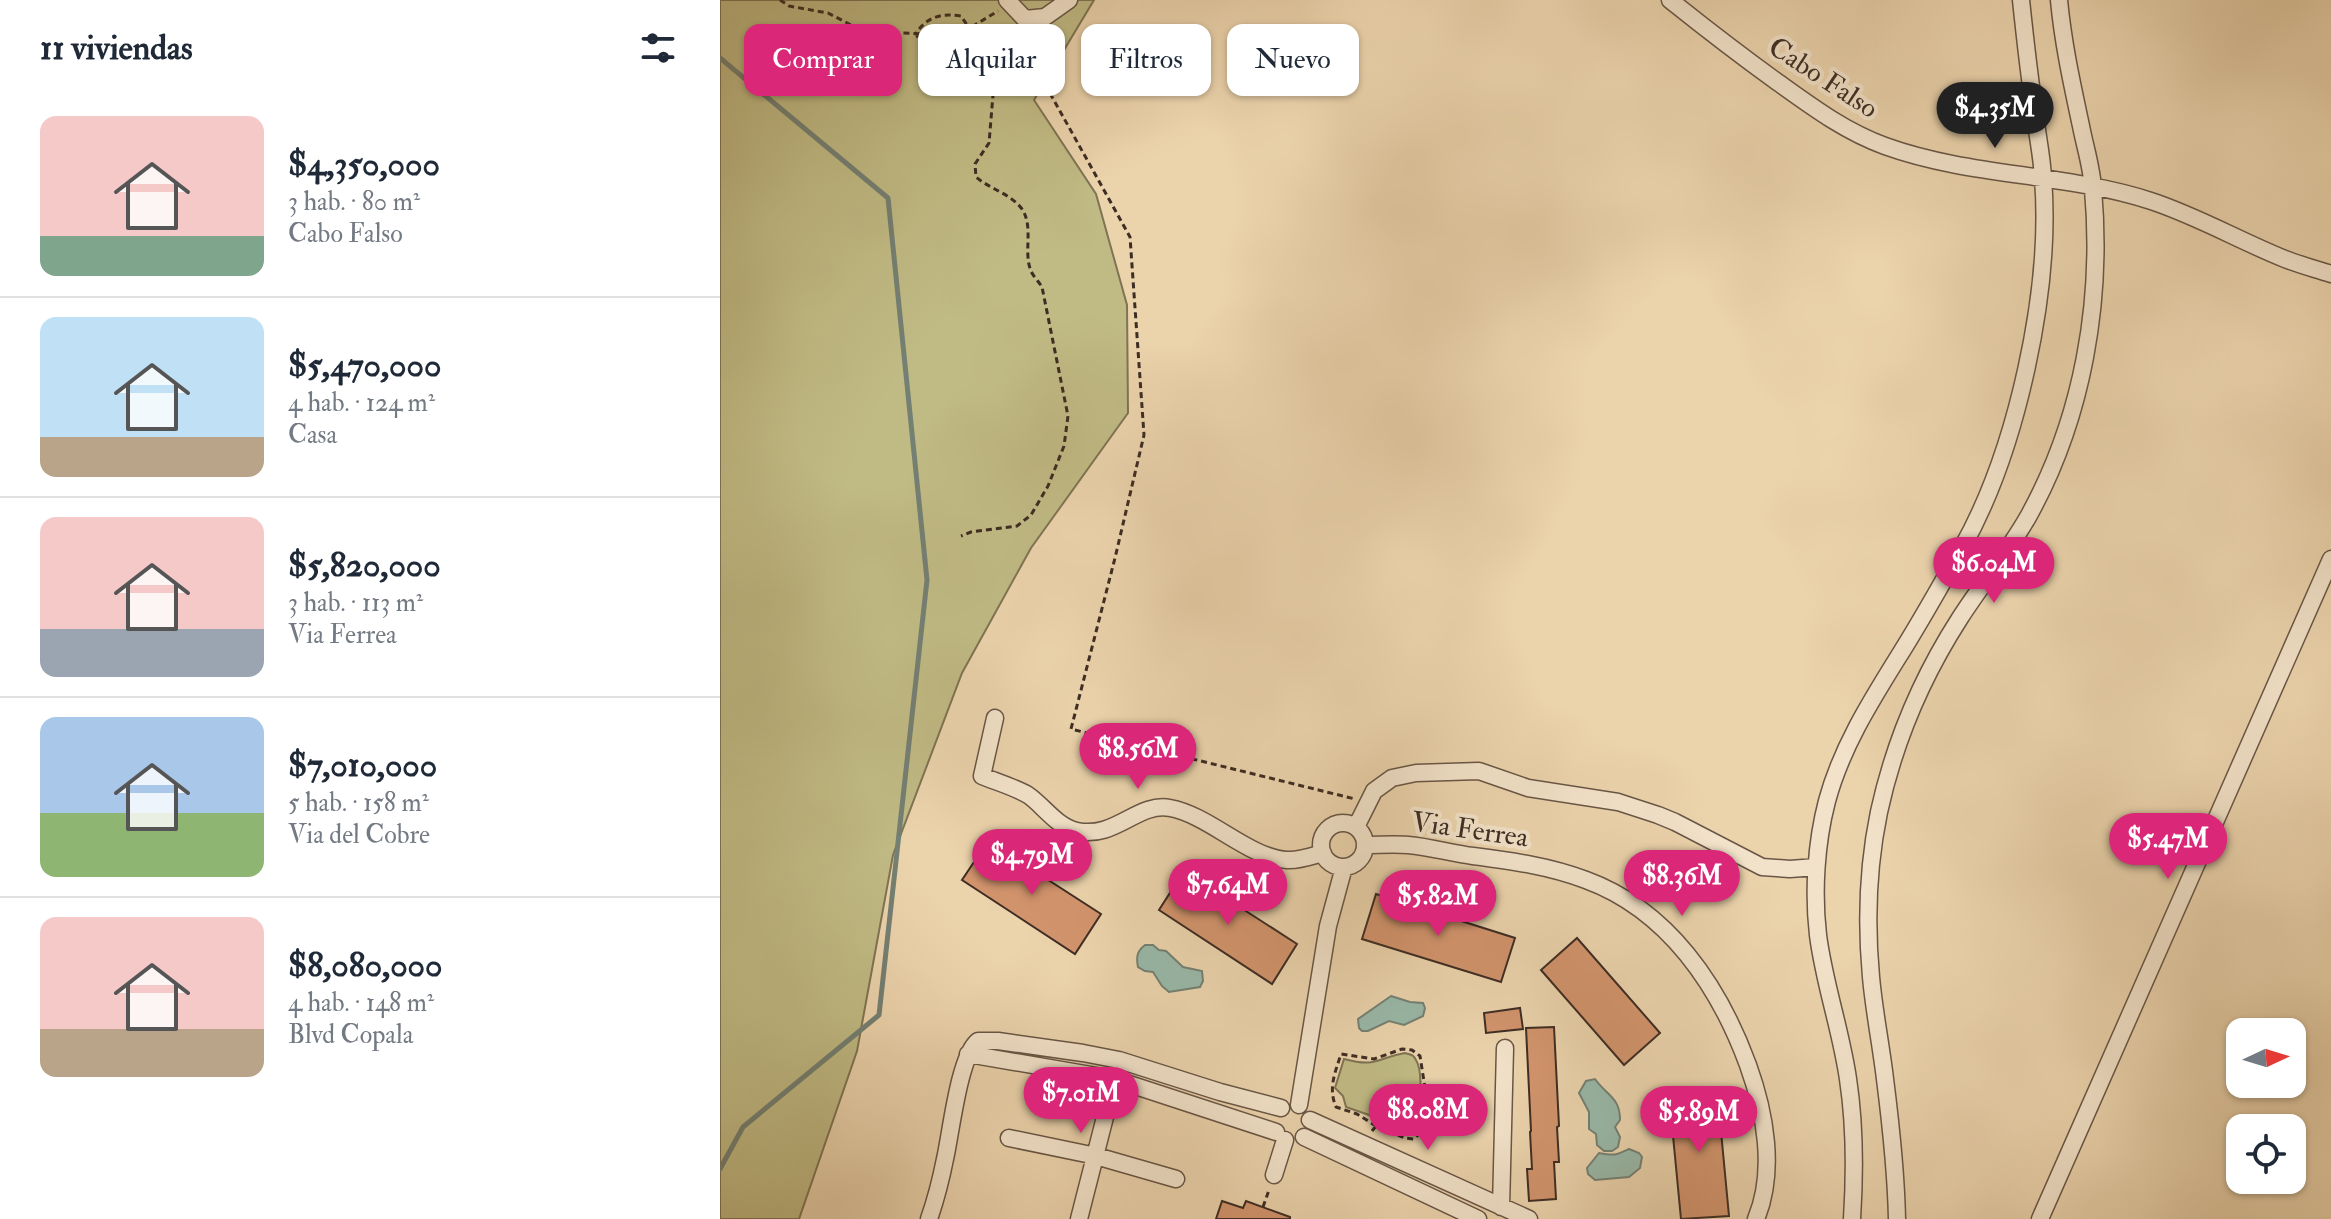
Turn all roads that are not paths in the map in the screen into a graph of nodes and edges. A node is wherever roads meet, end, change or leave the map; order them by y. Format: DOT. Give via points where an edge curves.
graph roads {
  1 [pos="1069,0"];
  2 [pos="1670,0"];
  3 [pos="2021,0"];
  4 [pos="2059,0"];
  5 [pos="1005,4"];
  6 [pos="2043,177"];
  7 [pos="2093,186"];
  8 [pos="2331,274"];
  9 [pos="2331,559"];
  10 [pos="995,718"];
  11 [pos="1356,827"];
  12 [pos="1365,845"];
  13 [pos="1323,853"];
  14 [pos="1344,867"];
  15 [pos="1816,867"];
  16 [pos="1505,1048"];
  17 [pos="968,1054"];
  18 [pos="1119,1060"];
  19 [pos="1114,1079"];
  20 [pos="1299,1105"];
  21 [pos="1281,1108"];
  22 [pos="1310,1120"];
  23 [pos="1280,1136"];
  24 [pos="1304,1137"];
  25 [pos="1009,1138"];
  26 [pos="1096,1156"];
  27 [pos="1274,1175"];
  28 [pos="1176,1179"];
  29 [pos="1466,1191"];
  30 [pos="1501,1207"];
  31 [pos="1453,1214"];
  32 [pos="929,1219"];
  33 [pos="1079,1219"];
  34 [pos="1478,1219"];
  35 [pos="1529,1219"];
  36 [pos="1756,1219"];
  37 [pos="1852,1219"];
  38 [pos="1897,1219"];
  39 [pos="2040,1219"];
  1 -- 5 [label="street" via="1045,17 1025,19"];
  2 -- 6 [label="street, Cabo Falso" via="1849,131 1915,154"];
  3 -- 6 [label="street"];
  4 -- 7 [label="street"];
  6 -- 7 [label="street, Cabo Falso"];
  6 -- 15 [label="street" via="2036,310 2014,419 1964,545 1852,734 1827,802"];
  7 -- 8 [label="street, Cabo Falso" via="2153,201"];
  7 -- 38 [label="street" via="2095,249 2087,345 2059,448 2028,516 1931,668 1890,765 1878,816 1868,926"];
  9 -- 39 [label="street"];
  10 -- 13 [label="street" via="982,776 1027,795 1077,831 1116,827 1160,806 1185,811 1278,859"];
  11 -- 12 [label="street"];
  11 -- 13 [label="street" via="1330,828"];
  11 -- 15 [label="street" via="1378,786 1392,778 1479,771 1528,788 1618,802 1658,815 1762,867"];
  12 -- 14 [label="street" via="1361,858"];
  12 -- 36 [label="street, Via Ferrea" via="1407,845 1562,872 1616,893 1661,925 1722,1005 1753,1078 1766,1159"];
  13 -- 14 [label="street"];
  14 -- 20 [label="street" via="1328,926"];
  15 -- 37 [label="street" via="1818,934 1848,1081 1855,1172"];
  16 -- 30 [label="street"];
  17 -- 18 [label="street" via="983,1040"];
  17 -- 19 [label="street"];
  17 -- 32 [label="street"];
  18 -- 19 [label="street"];
  18 -- 21 [label="street"];
  19 -- 23 [label="street"];
  19 -- 26 [label="street"];
  20 -- 21 [label="street"];
  20 -- 22 [label="street"];
  21 -- 23 [label="street" via="1274,1119"];
  22 -- 24 [label="street"];
  22 -- 29 [label="street"];
  23 -- 24 [label="street"];
  23 -- 27 [label="street"];
  24 -- 31 [label="street"];
  25 -- 26 [label="street"];
  26 -- 28 [label="street"];
  26 -- 33 [label="street"];
  29 -- 30 [label="street"];
  29 -- 31 [label="street"];
  30 -- 35 [label="street"];
  31 -- 34 [label="street"];
}
